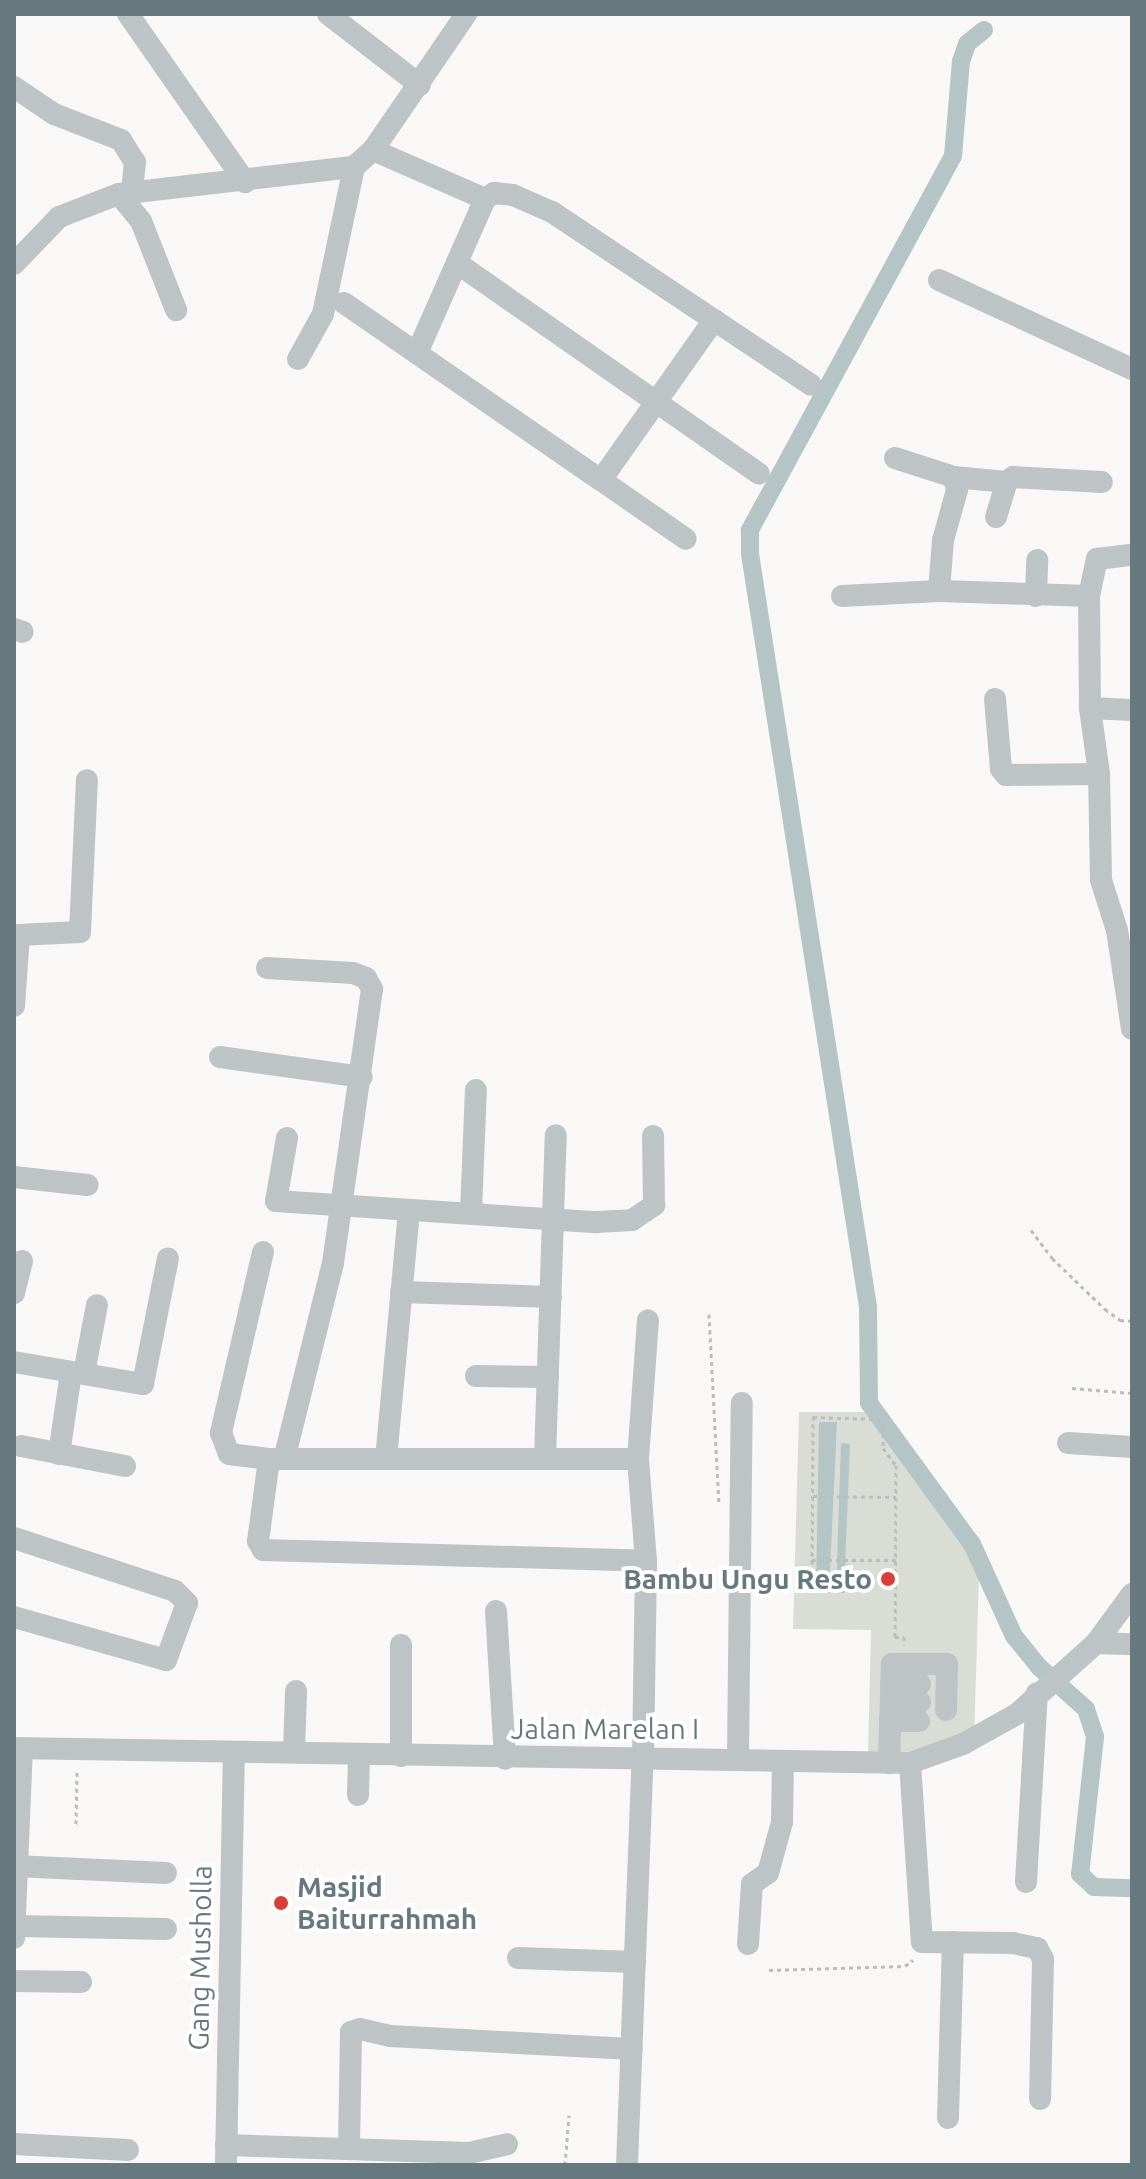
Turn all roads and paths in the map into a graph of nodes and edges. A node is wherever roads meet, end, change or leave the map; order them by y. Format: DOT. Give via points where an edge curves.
graph roads {
  1 [pos="128,14"];
  2 [pos="328,14"];
  3 [pos="466,14"];
  4 [pos="420,85"];
  5 [pos="14,87"];
  6 [pos="373,150"];
  7 [pos="354,167"];
  8 [pos="245,182"];
  9 [pos="126,193"];
  10 [pos="485,199"];
  11 [pos="457,263"];
  12 [pos="14,264"];
  13 [pos="939,280"];
  14 [pos="344,303"];
  15 [pos="176,310"];
  16 [pos="714,320"];
  17 [pos="417,353"];
  18 [pos="298,359"];
  19 [pos="1132,369"];
  20 [pos="811,385"];
  21 [pos="655,402"];
  22 [pos="895,458"];
  23 [pos="759,474"];
  24 [pos="954,477"];
  25 [pos="601,480"];
  26 [pos="1007,482"];
  27 [pos="1102,482"];
  28 [pos="996,517"];
  29 [pos="686,539"];
  30 [pos="1132,555"];
  31 [pos="1037,560"];
  32 [pos="939,591"];
  33 [pos="842,596"];
  34 [pos="1036,596"];
  35 [pos="1089,596"];
  36 [pos="995,699"];
  37 [pos="1090,708"];
  38 [pos="1132,710"];
  39 [pos="1099,774"];
  40 [pos="87,780"];
  41 [pos="267,968"];
  42 [pos="14,1006"];
  43 [pos="1132,1029"];
  44 [pos="220,1057"];
  45 [pos="362,1077"];
  46 [pos="476,1090"];
  47 [pos="556,1135"];
  48 [pos="653,1136"];
  49 [pos="287,1138"];
  50 [pos="14,1177"];
  51 [pos="88,1185"];
  52 [pos="340,1208"];
  53 [pos="409,1210"];
  54 [pos="471,1212"];
  55 [pos="553,1218"];
  56 [pos="1031,1230"];
  57 [pos="263,1252"];
  58 [pos="168,1258"];
  59 [pos="22,1261"];
  60 [pos="401,1292"];
  61 [pos="14,1293"];
  62 [pos="551,1297"];
  63 [pos="97,1305"];
  64 [pos="648,1320"];
  65 [pos="1132,1321"];
  66 [pos="14,1362"];
  67 [pos="78,1373"];
  68 [pos="476,1376"];
  69 [pos="548,1377"];
  70 [pos="1072,1388"];
  71 [pos="1132,1393"];
  72 [pos="742,1403"];
  73 [pos="1068,1443"];
  74 [pos="21,1446"];
  75 [pos="1132,1447"];
  76 [pos="59,1454"];
  77 [pos="276,1459"];
  78 [pos="386,1459"];
  79 [pos="545,1459"];
  80 [pos="638,1459"];
  81 [pos="125,1466"];
  82 [pos="813,1496"];
  83 [pos="896,1497"];
  84 [pos="14,1538"];
  85 [pos="812,1560"];
  86 [pos="896,1560"];
  87 [pos="646,1561"];
  88 [pos="812,1572"];
  89 [pos="1132,1594"];
  90 [pos="496,1611"];
  91 [pos="14,1617"];
  92 [pos="1096,1643"];
  93 [pos="1132,1644"];
  94 [pos="401,1645"];
  95 [pos="904,1664"];
  96 [pos="1043,1688"];
  97 [pos="296,1691"];
  98 [pos="891,1702"];
  99 [pos="946,1710"];
  100 [pos="78,1746"];
  101 [pos="18,1748"];
  102 [pos="234,1752"];
  103 [pos="294,1752"];
  104 [pos="359,1755"];
  105 [pos="643,1755"];
  106 [pos="401,1756"];
  107 [pos="505,1759"];
  108 [pos="738,1759"];
  109 [pos="783,1761"];
  110 [pos="900,1763"];
  111 [pos="358,1795"];
  112 [pos="76,1824"];
  113 [pos="16,1866"];
  114 [pos="166,1873"];
  115 [pos="1026,1882"];
  116 [pos="166,1929"];
  117 [pos="15,1932"];
  118 [pos="922,1942"];
  119 [pos="953,1942"];
  120 [pos="748,1944"];
  121 [pos="518,1958"];
  122 [pos="635,1962"];
  123 [pos="769,1970"];
  124 [pos="14,1981"];
  125 [pos="81,1982"];
  126 [pos="632,2049"];
  127 [pos="1040,2099"];
  128 [pos="569,2115"];
  129 [pos="948,2118"];
  130 [pos="507,2144"];
  131 [pos="349,2148"];
  132 [pos="128,2150"];
  133 [pos="28,2151"];
  134 [pos="226,2155"];
  135 [pos="468,2159"];
  136 [pos="565,2165"];
  137 [pos="627,2165"];
  1 -- 8 [label="street"];
  2 -- 4 [label="street"];
  3 -- 4 [label="street"];
  4 -- 6 [label="street"];
  5 -- 9 [label="street" via="54,114 121,140 135,162"];
  6 -- 7 [label="street"];
  6 -- 10 [label="street"];
  7 -- 8 [label="street"];
  7 -- 18 [label="street" via="323,314"];
  8 -- 9 [label="street"];
  9 -- 12 [label="street" via="59,217"];
  9 -- 15 [label="street"];
  10 -- 11 [label="street"];
  10 -- 16 [label="street" via="494,193 541,206"];
  11 -- 17 [label="street"];
  11 -- 21 [label="street"];
  13 -- 19 [label="street"];
  14 -- 17 [label="street"];
  16 -- 20 [label="street"];
  16 -- 21 [label="street"];
  17 -- 25 [label="street"];
  21 -- 23 [label="street"];
  21 -- 25 [label="street"];
  22 -- 24 [label="street"];
  24 -- 26 [label="street"];
  24 -- 32 [label="street" via="957,490 943,540"];
  25 -- 29 [label="street"];
  26 -- 27 [label="street" via="1013,477"];
  26 -- 28 [label="street"];
  30 -- 35 [label="street" via="1097,559"];
  31 -- 34 [label="street"];
  32 -- 33 [label="street"];
  32 -- 34 [label="street"];
  34 -- 35 [label="street"];
  35 -- 37 [label="street"];
  36 -- 39 [label="street" via="1001,769 1006,775"];
  37 -- 38 [label="street"];
  37 -- 39 [label="street"];
  39 -- 43 [label="street" via="1101,880 1117,930"];
  40 -- 42 [label="street" via="80,932 19,935"];
  41 -- 45 [label="street" via="366,978 372,989"];
  44 -- 45 [label="street"];
  45 -- 52 [label="street"];
  46 -- 54 [label="street"];
  47 -- 55 [label="street"];
  48 -- 55 [label="street" via="652,1208 632,1220"];
  49 -- 52 [label="street" via="276,1201"];
  50 -- 51 [label="street"];
  52 -- 53 [label="street"];
  52 -- 77 [label="street" via="333,1263"];
  53 -- 54 [label="street"];
  53 -- 60 [label="street"];
  54 -- 55 [label="street"];
  55 -- 62 [label="street"];
  56 -- 65 [label="path" via="1105,1309"];
  57 -- 77 [label="street" via="221,1433 229,1454"];
  58 -- 67 [label="street" via="146,1382"];
  59 -- 61 [label="street"];
  60 -- 62 [label="street"];
  60 -- 78 [label="street"];
  62 -- 69 [label="street"];
  63 -- 67 [label="street"];
  64 -- 80 [label="street"];
  66 -- 67 [label="street"];
  67 -- 76 [label="street"];
  68 -- 69 [label="street"];
  69 -- 79 [label="street"];
  70 -- 71 [label="path"];
  72 -- 108 [label="street"];
  73 -- 75 [label="street"];
  74 -- 76 [label="street"];
  76 -- 81 [label="street"];
  77 -- 78 [label="street"];
  77 -- 87 [label="street" via="258,1541 263,1550"];
  78 -- 79 [label="street"];
  79 -- 80 [label="street"];
  80 -- 87 [label="street"];
  82 -- 83 [label="path"];
  82 -- 83 [label="path" via="813,1417 877,1419 883,1426 883,1448 896,1465"];
  82 -- 85 [label="path"];
  83 -- 86 [label="path"];
  84 -- 91 [label="street" via="175,1591 187,1603 166,1660"];
  85 -- 86 [label="path"];
  85 -- 88 [label="path"];
  86 -- 95 [label="path" via="895,1637 904,1637"];
  87 -- 105 [label="street"];
  89 -- 92 [label="street, Jalan Marelan I"];
  90 -- 107 [label="street"];
  92 -- 93 [label="street"];
  92 -- 96 [label="street, Jalan Marelan I"];
  94 -- 106 [label="street"];
  95 -- 98 [label="street" via="892,1664"];
  95 -- 99 [label="street" via="947,1664"];
  96 -- 110 [label="street, Jalan Marelan I" via="991,1729"];
  96 -- 115 [label="street"];
  97 -- 103 [label="street"];
  98 -- 98 [label="street" via="920,1703"];
  98 -- 110 [label="street"];
  100 -- 101 [label="street, Jalan Marelan I"];
  100 -- 102 [label="street, Jalan Marelan I"];
  100 -- 112 [label="path"];
  101 -- 113 [label="street"];
  102 -- 103 [label="street, Jalan Marelan I"];
  102 -- 134 [label="street, Gang Musholla"];
  103 -- 104 [label="street, Jalan Marelan I"];
  104 -- 106 [label="street, Jalan Marelan I"];
  104 -- 111 [label="street"];
  105 -- 107 [label="street, Jalan Marelan I"];
  105 -- 108 [label="street, Jalan Marelan I"];
  105 -- 122 [label="street"];
  106 -- 107 [label="street, Jalan Marelan I"];
  108 -- 109 [label="street, Jalan Marelan I"];
  109 -- 110 [label="street, Jalan Marelan I"];
  109 -- 120 [label="street" via="782,1822 768,1873 752,1884"];
  110 -- 118 [label="street"];
  113 -- 114 [label="street"];
  113 -- 117 [label="street"];
  116 -- 117 [label="street"];
  118 -- 119 [label="street"];
  118 -- 123 [label="path" via="905,1966"];
  119 -- 127 [label="street" via="1029,1945 1043,1959"];
  119 -- 129 [label="street"];
  121 -- 122 [label="street"];
  122 -- 126 [label="street"];
  124 -- 125 [label="street"];
  126 -- 131 [label="street" via="351,2032"];
  126 -- 137 [label="street"];
  128 -- 136 [label="path"];
  130 -- 135 [label="street"];
  131 -- 134 [label="street"];
  131 -- 135 [label="street"];
  132 -- 133 [label="street"];
}
